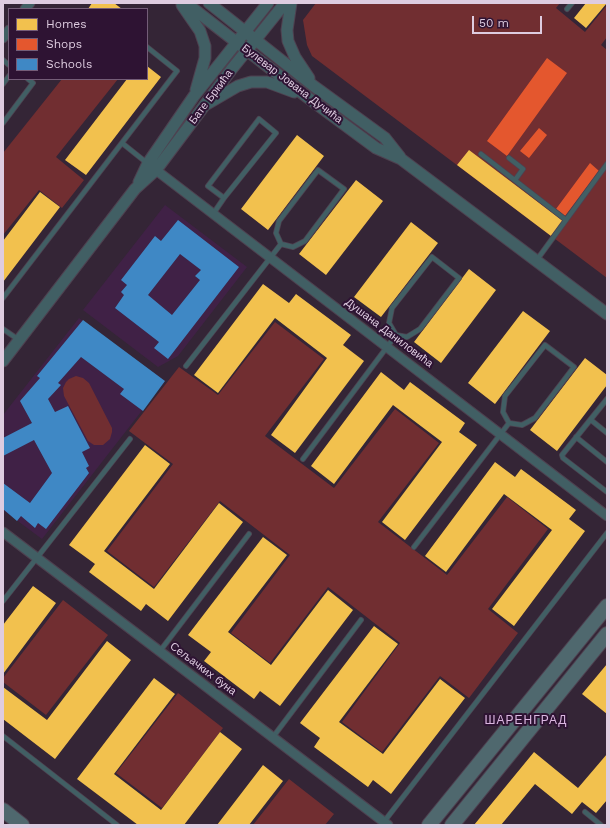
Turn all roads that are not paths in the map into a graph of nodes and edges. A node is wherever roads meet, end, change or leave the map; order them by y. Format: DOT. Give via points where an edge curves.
graph roads {
  1 [pos="180,3"];
  2 [pos="186,3"];
  3 [pos="209,3"];
  4 [pos="268,3"];
  5 [pos="284,3"];
  6 [pos="291,3"];
  7 [pos="572,3"];
  8 [pos="567,9"];
  9 [pos="245,32"];
  10 [pos="255,40"];
  11 [pos="237,42"];
  12 [pos="148,48"];
  13 [pos="247,50"];
  14 [pos="29,80"];
  15 [pos="315,87"];
  16 [pos="194,96"];
  17 [pos="306,97"];
  18 [pos="203,107"];
  19 [pos="3,123"];
  20 [pos="122,143"];
  21 [pos="481,154"];
  22 [pos="509,158"];
  23 [pos="401,159"];
  24 [pos="607,164"];
  25 [pos="152,167"];
  26 [pos="515,180"];
  27 [pos="224,198"];
  28 [pos="213,214"];
  29 [pos="566,220"];
  30 [pos="281,244"];
  31 [pos="270,258"];
  32 [pos="536,261"];
  33 [pos="3,298"];
  34 [pos="607,314"];
  35 [pos="3,329"];
  36 [pos="396,335"];
  37 [pos="19,340"];
  38 [pos="387,347"];
  39 [pos="3,360"];
  40 [pos="186,366"];
  41 [pos="607,399"];
  42 [pos="591,420"];
  43 [pos="509,423"];
  44 [pos="607,432"];
  45 [pos="501,434"];
  46 [pos="576,437"];
  47 [pos="130,438"];
  48 [pos="303,459"];
  49 [pos="607,462"];
  50 [pos="607,492"];
  51 [pos="607,516"];
  52 [pos="3,532"];
  53 [pos="607,533"];
  54 [pos="249,534"];
  55 [pos="414,547"];
  56 [pos="37,558"];
  57 [pos="3,601"];
  58 [pos="607,606"];
  59 [pos="361,620"];
  60 [pos="607,634"];
  61 [pos="160,651"];
  62 [pos="3,736"];
  63 [pos="272,737"];
  64 [pos="3,810"];
  65 [pos="585,812"];
  66 [pos="385,824"];
  67 [pos="22,825"];
  68 [pos="117,825"];
  69 [pos="429,825"];
  70 [pos="452,825"];
  71 [pos="601,825"];
  1 -- 16 [label="street" via="200,32 205,46 204,62"];
  2 -- 11 [label="street, Булевар Јована Дучића"];
  3 -- 9 [label="street, Булевар Јована Дучића"];
  4 -- 9 [label="street, Бате Бркића"];
  5 -- 10 [label="street, Бате Бркића"];
  6 -- 15 [label="street" via="286,30 288,41 295,57"];
  7 -- 8 [label="lane"];
  9 -- 10 [label="street, Булевар Јована Дучића"];
  9 -- 11 [label="street, Бате Бркића"];
  10 -- 13 [label="street, Бате Бркића"];
  10 -- 15 [label="street, Булевар Јована Дучића"];
  11 -- 13 [label="street, Булевар Јована Дучића"];
  11 -- 16 [label="street, Бате Бркића"];
  12 -- 20 [label="lane" via="177,71"];
  13 -- 17 [label="street, Булевар Јована Дучића"];
  13 -- 18 [label="street, Бате Бркића"];
  14 -- 19 [label="lane" via="33,83"];
  15 -- 23 [label="street, Булевар Јована Дучића" via="385,138"];
  16 -- 25 [label="street, Бате Бркића"];
  17 -- 18 [label="street" via="267,82 251,82 238,86"];
  17 -- 23 [label="street, Булевар Јована Дучића" via="376,148"];
  18 -- 25 [label="street, Бате Бркића"];
  20 -- 25 [label="lane"];
  20 -- 33 [label="lane"];
  21 -- 26 [label="lane"];
  22 -- 26 [label="lane" via="523,169"];
  23 -- 32 [label="street, Булевар Јована Дучића"];
  24 -- 29 [label="lane"];
  25 -- 28 [label="street, Душана Даниловића"];
  25 -- 37 [label="street, Бате Бркића"];
  26 -- 29 [label="lane"];
  27 -- 27 [label="lane" via="276,133 259,119 208,186"];
  27 -- 28 [label="lane"];
  28 -- 31 [label="street, Душана Даниловића"];
  29 -- 32 [label="lane"];
  30 -- 30 [label="lane" via="276,233 279,221 318,170 344,189 305,241 293,247"];
  30 -- 31 [label="lane"];
  31 -- 38 [label="street, Душана Даниловића"];
  31 -- 40 [label="lane"];
  32 -- 34 [label="street, Булевар Јована Дучића"];
  35 -- 37 [label="lane"];
  36 -- 36 [label="lane" via="389,323 392,308 432,257 459,278 420,329 407,337"];
  36 -- 38 [label="lane"];
  37 -- 39 [label="street, Бате Бркића"];
  38 -- 45 [label="street, Душана Даниловића"];
  38 -- 48 [label="lane"];
  41 -- 42 [label="lane"];
  42 -- 44 [label="lane"];
  42 -- 46 [label="lane"];
  43 -- 43 [label="lane" via="503,412 506,396 545,345 574,367 535,418 522,425"];
  43 -- 45 [label="lane"];
  45 -- 51 [label="street, Душана Даниловића"];
  45 -- 55 [label="lane"];
  46 -- 49 [label="lane"];
  46 -- 50 [label="lane" via="562,454 563,458"];
  47 -- 56 [label="lane"];
  52 -- 56 [label="street, Сељачких буна"];
  53 -- 66 [label="lane"];
  54 -- 61 [label="lane"];
  56 -- 57 [label="lane"];
  56 -- 61 [label="street, Сељачких буна"];
  58 -- 69 [label="main road"];
  59 -- 63 [label="lane"];
  60 -- 70 [label="main road"];
  61 -- 63 [label="street, Сељачких буна"];
  62 -- 68 [label="lane"];
  63 -- 66 [label="street, Сељачких буна"];
  64 -- 67 [label="main road"];
  65 -- 71 [label="lane"];
}
